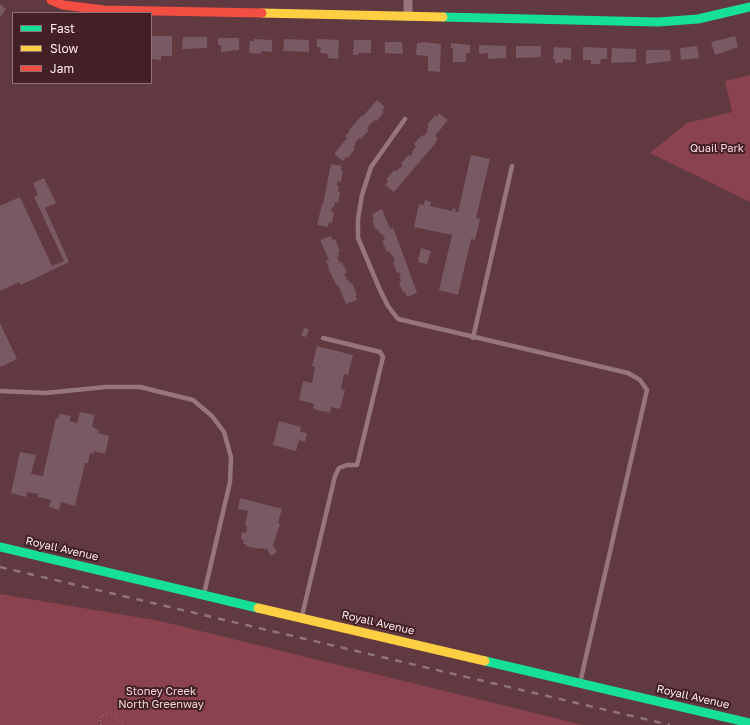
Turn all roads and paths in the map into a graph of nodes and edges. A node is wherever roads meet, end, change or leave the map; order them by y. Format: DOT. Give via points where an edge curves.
graph roads {
  1 [pos="51,0"];
  2 [pos="408,0"];
  3 [pos="750,7"];
  4 [pos="408,16"];
  5 [pos="405,119"];
  6 [pos="512,166"];
  7 [pos="323,338"];
  8 [pos="473,338"];
  9 [pos="0,391"];
  10 [pos="0,547"];
  11 [pos="204,595"];
  12 [pos="302,618"];
  13 [pos="580,683"];
  14 [pos="750,723"];
  15 [pos="101,725"];
  16 [pos="124,725"];
  1 -- 4 [label="street" via="63,5 104,10"];
  2 -- 4 [label="street"];
  3 -- 4 [label="street" via="698,20 658,22"];
  5 -- 8 [label="lane" via="371,167 362,195 358,238 382,296 398,320"];
  6 -- 8 [label="lane"];
  7 -- 12 [label="lane" via="380,352 383,357 357,465 339,468 335,476"];
  8 -- 13 [label="lane" via="628,373 640,380 647,390"];
  9 -- 11 [label="lane" via="45,393 140,386 193,400 212,416 224,432 231,457 231,476"];
  10 -- 11 [label="street, Royall Avenue"];
  11 -- 12 [label="street, Royall Avenue"];
  12 -- 13 [label="street, Royall Avenue"];
  13 -- 14 [label="street, Royall Avenue"];
  15 -- 16 [label="path" via="100,716 112,713"];
}
